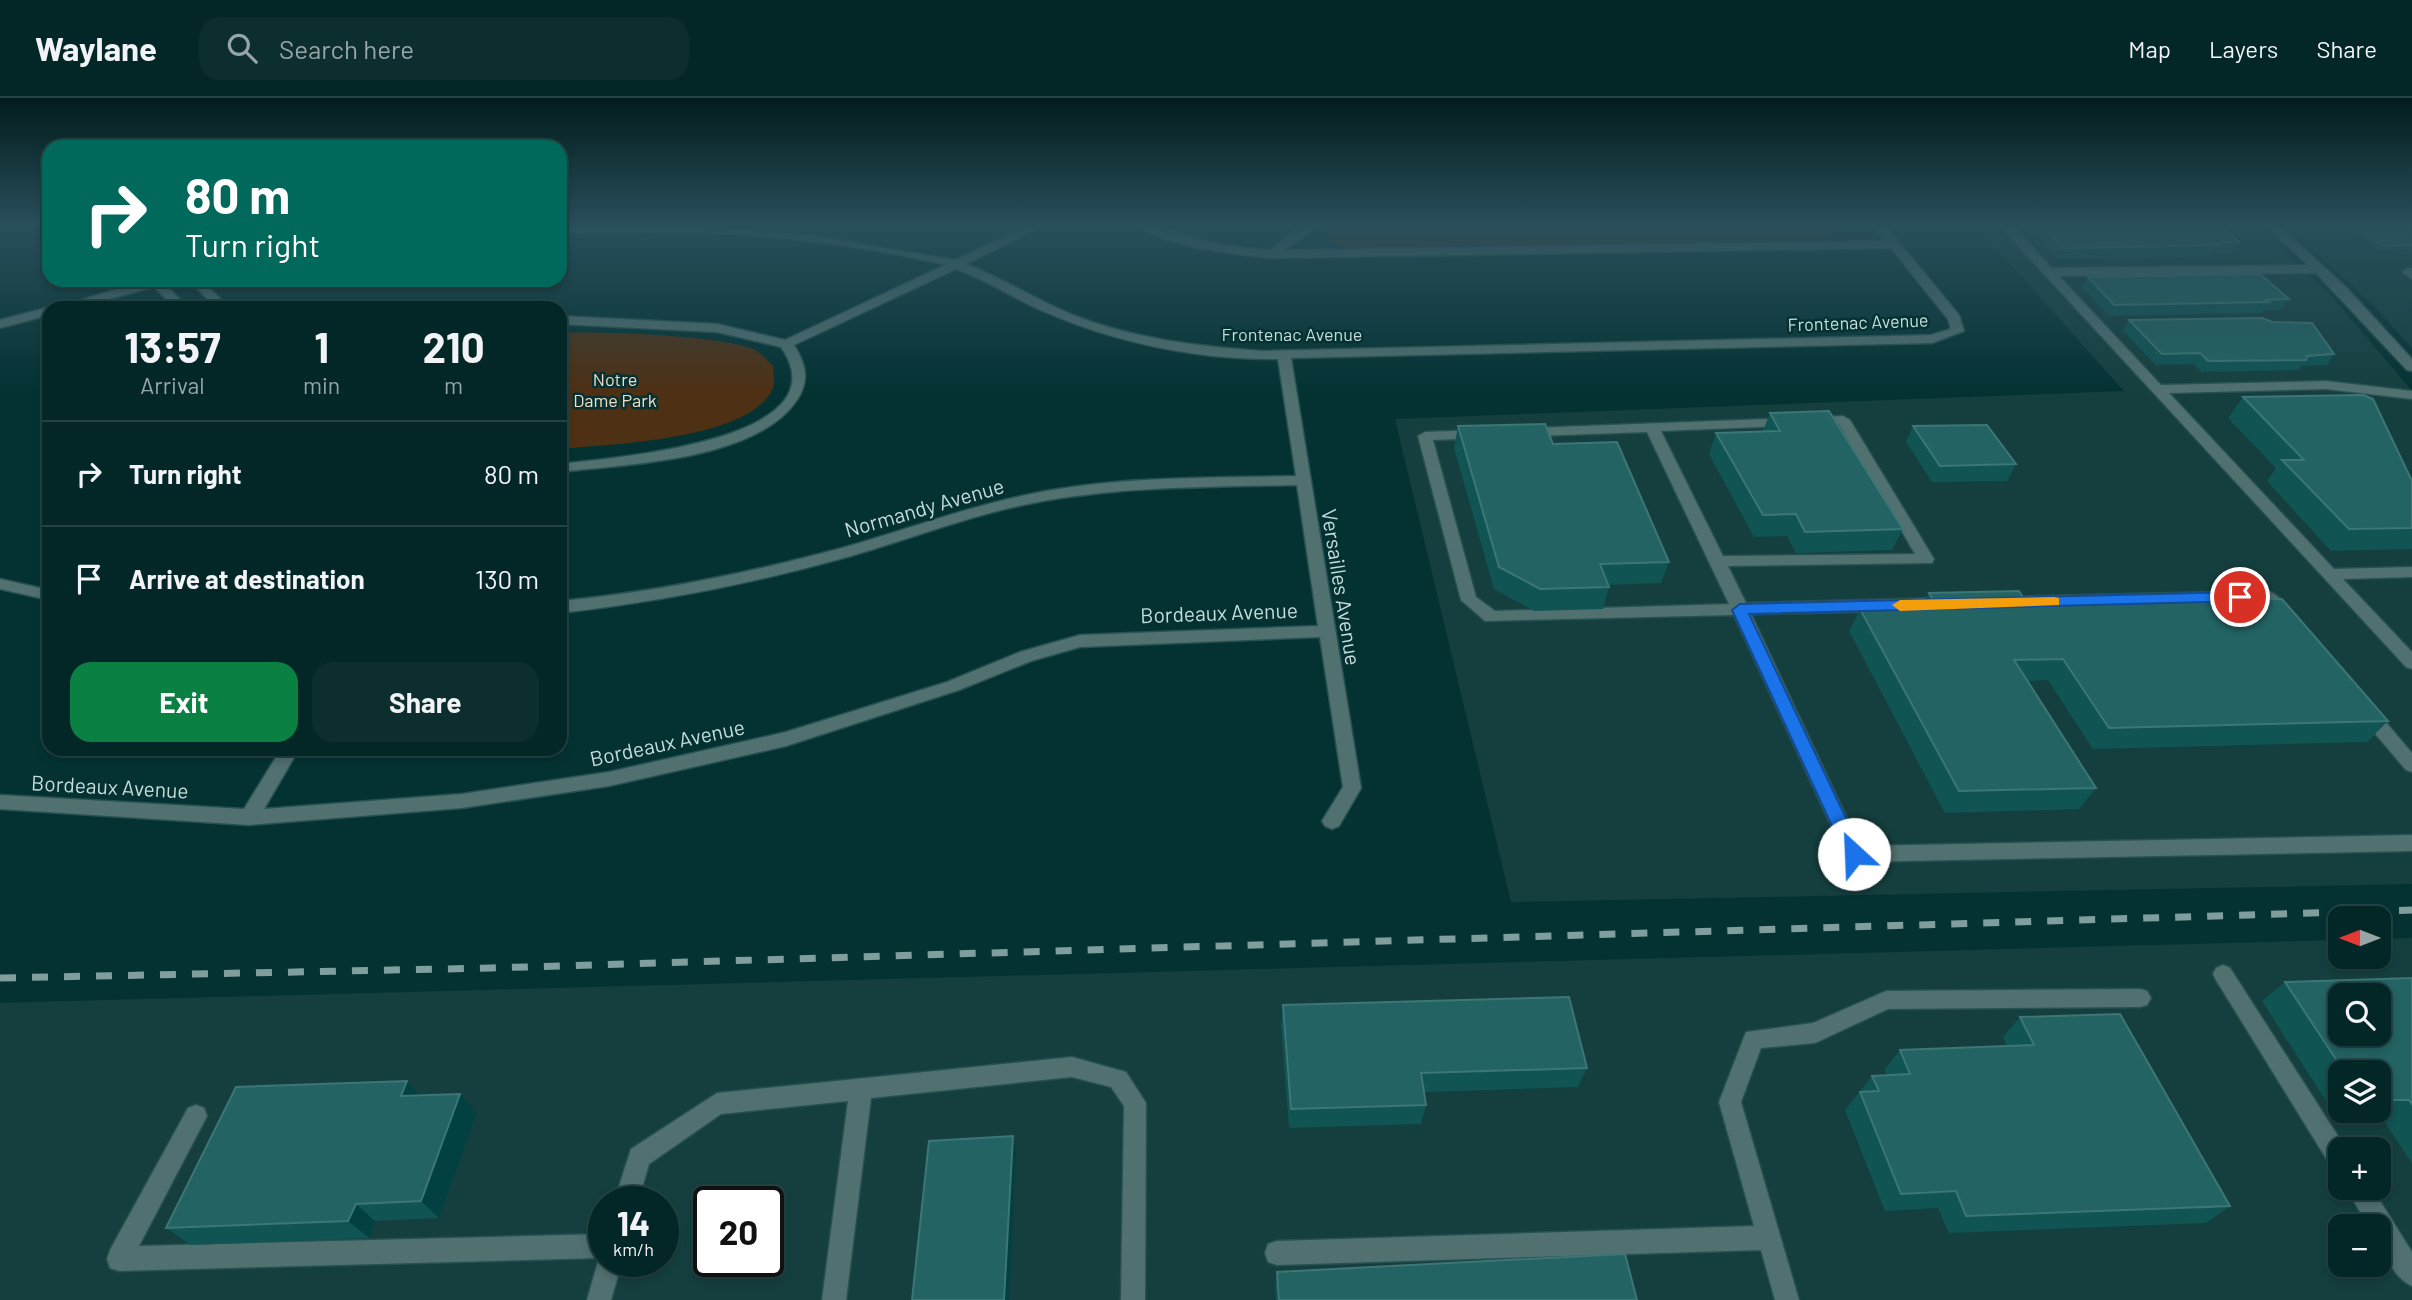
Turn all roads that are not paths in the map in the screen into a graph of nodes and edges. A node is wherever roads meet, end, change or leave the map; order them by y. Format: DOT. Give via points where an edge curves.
graph roads {
  1 [pos="920,280"];
  2 [pos="994,280"];
  3 [pos="1923,280"];
  4 [pos="2056,280"];
  5 [pos="2331,280"];
  6 [pos="138,287"];
  7 [pos="165,287"];
  8 [pos="202,287"];
  9 [pos="86,301"];
  10 [pos="176,301"];
  11 [pos="216,301"];
  12 [pos="42,313"];
  13 [pos="567,320"];
  14 [pos="0,324"];
  15 [pos="2388,340"];
  16 [pos="2412,342"];
  17 [pos="786,344"];
  18 [pos="1284,354"];
  19 [pos="2412,367"];
  20 [pos="2157,389"];
  21 [pos="2412,395"];
  22 [pos="1652,427"];
  23 [pos="567,467"];
  24 [pos="1304,480"];
  25 [pos="1717,561"];
  26 [pos="2412,572"];
  27 [pos="2329,574"];
  28 [pos="0,584"];
  29 [pos="42,594"];
  30 [pos="1990,603"];
  31 [pos="1962,604"];
  32 [pos="567,606"];
  33 [pos="1740,610"];
  34 [pos="2295,628"];
  35 [pos="1329,631"];
  36 [pos="2412,663"];
  37 [pos="2358,702"];
  38 [pos="286,756"];
  39 [pos="2412,765"];
  40 [pos="0,802"];
  41 [pos="250,817"];
  42 [pos="1332,821"];
  43 [pos="2412,843"];
  44 [pos="2223,974"];
  45 [pos="2140,998"];
  46 [pos="861,1090"];
  47 [pos="196,1116"];
  48 [pos="2328,1141"];
  49 [pos="631,1186"];
  50 [pos="2367,1200"];
  51 [pos="1769,1238"];
  52 [pos="588,1246"];
  53 [pos="2404,1248"];
  54 [pos="1277,1253"];
  55 [pos="2412,1274"];
  56 [pos="606,1277"];
  57 [pos="599,1300"];
  58 [pos="834,1300"];
  59 [pos="1133,1300"];
  60 [pos="1787,1300"];
  1 -- 17 [label="street"];
  2 -- 18 [label="street, Frontenac Avenue" via="1043,307 1136,339 1219,352"];
  3 -- 18 [label="street, Frontenac Avenue" via="1954,318 1958,331 1932,338"];
  4 -- 20 [label="street"];
  5 -- 15 [label="street"];
  6 -- 9 [label="street"];
  7 -- 10 [label="street"];
  8 -- 11 [label="street"];
  12 -- 14 [label="street"];
  13 -- 17 [label="street" via="717,328"];
  15 -- 16 [label="street"];
  15 -- 19 [label="street"];
  17 -- 23 [label="street" via="797,358 801,376 787,405 764,425 707,447"];
  18 -- 24 [label="street, Versailles Avenue"];
  20 -- 21 [label="street" via="2326,385"];
  20 -- 27 [label="street"];
  22 -- 25 [label="street"];
  22 -- 25 [label="street" via="1843,420 1926,559"];
  22 -- 33 [label="street" via="1425,436 1469,600 1492,617"];
  24 -- 32 [label="street, Normandy Avenue" via="1051,494 764,571"];
  24 -- 35 [label="street, Versailles Avenue"];
  25 -- 33 [label="street"];
  26 -- 27 [label="street"];
  27 -- 36 [label="street"];
  28 -- 29 [label="street"];
  30 -- 34 [label="street" via="2268,597"];
  31 -- 33 [label="street"];
  33 -- 43 [label="street" via="1854,854"];
  35 -- 41 [label="street, Bordeaux Avenue" via="1080,641 838,724 684,764 461,801"];
  35 -- 42 [label="street, Versailles Avenue" via="1352,789"];
  37 -- 39 [label="street"];
  38 -- 41 [label="street"];
  40 -- 41 [label="street, Bordeaux Avenue"];
  44 -- 48 [label="street"];
  45 -- 51 [label="street" via="1886,1000 1815,1033 1754,1039 1730,1102"];
  46 -- 49 [label="street" via="717,1104 639,1157"];
  46 -- 58 [label="street"];
  46 -- 59 [label="street" via="1072,1068 1118,1079 1135,1102"];
  47 -- 52 [label="street" via="119,1259"];
  50 -- 53 [label="street"];
  51 -- 54 [label="street"];
  51 -- 60 [label="street"];
  53 -- 55 [label="street"];
  56 -- 57 [label="street"];
}
